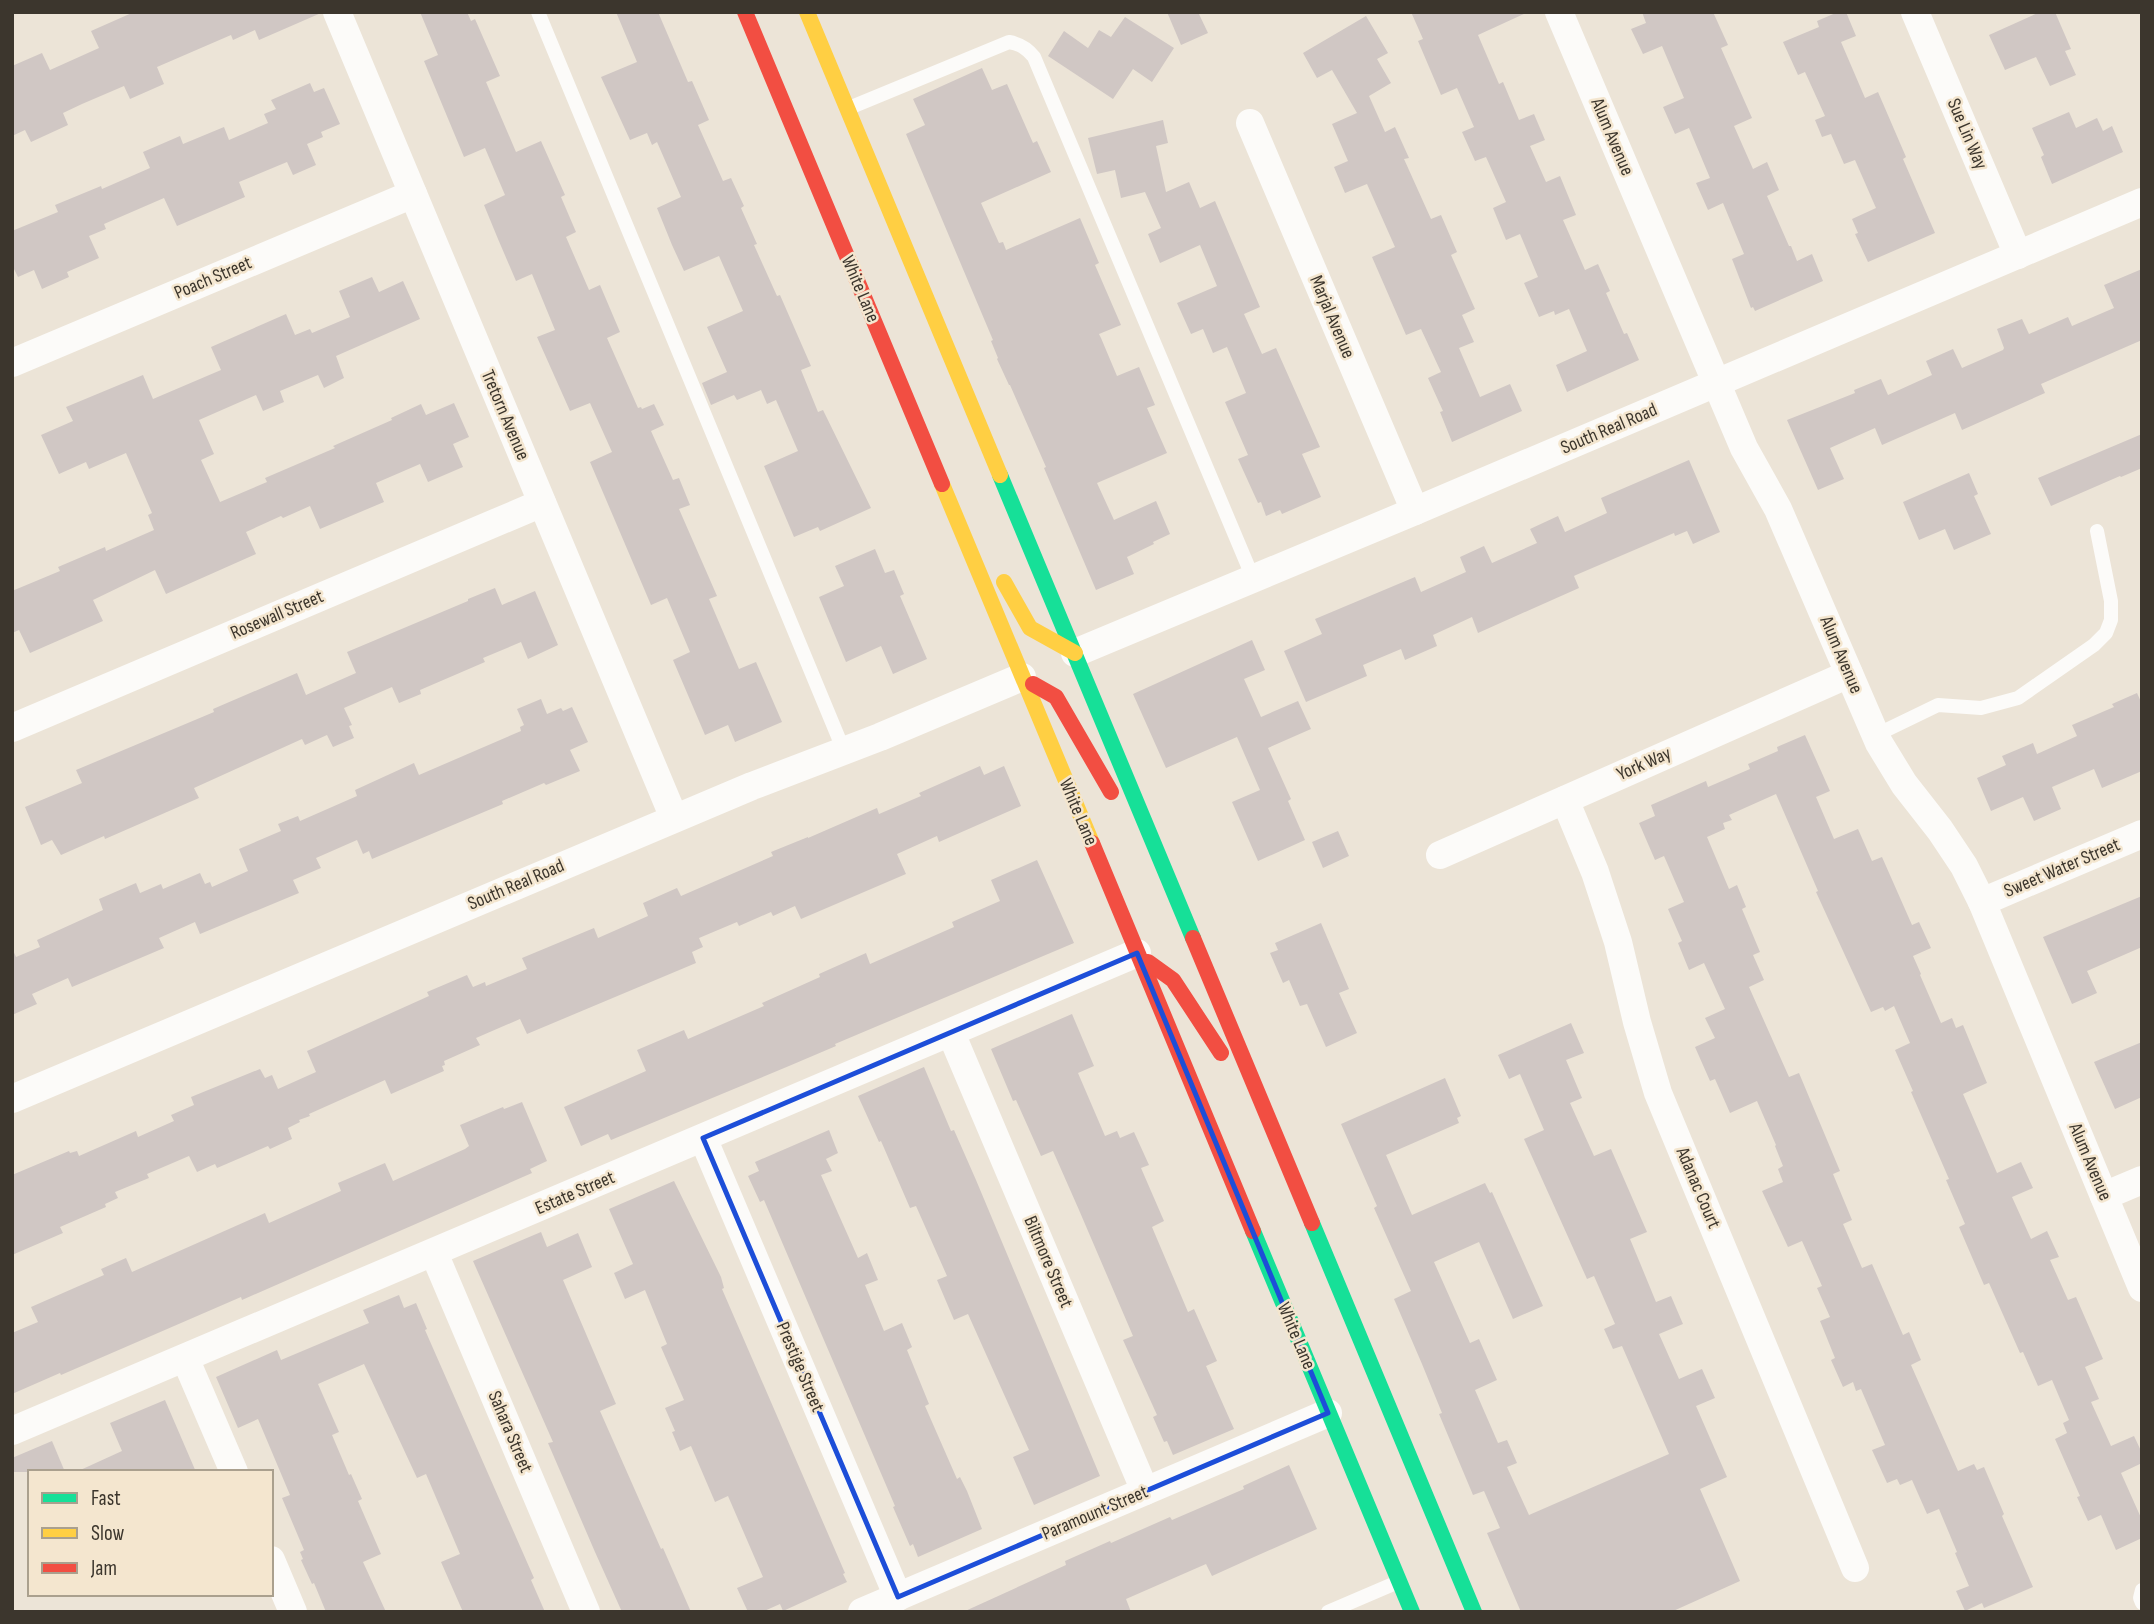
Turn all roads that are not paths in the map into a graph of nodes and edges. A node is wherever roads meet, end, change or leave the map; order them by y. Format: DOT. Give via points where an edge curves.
graph roads {
  1 [pos="337,12"];
  2 [pos="538,12"];
  3 [pos="745,12"];
  4 [pos="807,12"];
  5 [pos="1559,12"];
  6 [pos="1915,12"];
  7 [pos="848,108"];
  8 [pos="1250,123"];
  9 [pos="413,194"];
  10 [pos="2142,202"];
  11 [pos="2018,255"];
  12 [pos="12,363"];
  13 [pos="1716,383"];
  14 [pos="926,447"];
  15 [pos="542,503"];
  16 [pos="1415,511"];
  17 [pos="2097,531"];
  18 [pos="1253,578"];
  19 [pos="1075,653"];
  20 [pos="1849,674"];
  21 [pos="1022,677"];
  22 [pos="12,728"];
  23 [pos="1876,735"];
  24 [pos="844,751"];
  25 [pos="1565,800"];
  26 [pos="674,818"];
  27 [pos="2142,834"];
  28 [pos="1440,855"];
  29 [pos="1982,902"];
  30 [pos="1179,908"];
  31 [pos="1137,953"];
  32 [pos="951,1033"];
  33 [pos="12,1099"];
  34 [pos="1273,1134"];
  35 [pos="703,1138"];
  36 [pos="2142,1180"];
  37 [pos="2104,1196"];
  38 [pos="433,1252"];
  39 [pos="2142,1287"];
  40 [pos="186,1358"];
  41 [pos="1328,1413"];
  42 [pos="12,1431"];
  43 [pos="233,1470"];
  44 [pos="1146,1491"];
  45 [pos="1364,1498"];
  46 [pos="273,1565"];
  47 [pos="1855,1568"];
  48 [pos="1399,1581"];
  49 [pos="2142,1590"];
  50 [pos="898,1597"];
  51 [pos="2142,1603"];
  52 [pos="293,1612"];
  53 [pos="586,1612"];
  54 [pos="862,1612"];
  55 [pos="1328,1612"];
  56 [pos="1412,1612"];
  57 [pos="1428,1612"];
  58 [pos="1474,1612"];
  1 -- 9 [label="street, Tretorn Avenue"];
  2 -- 24 [label="lane"];
  3 -- 14 [label="main road, White Lane"];
  4 -- 7 [label="main road"];
  5 -- 13 [label="street, Alum Avenue"];
  6 -- 11 [label="street, Sue Lin Way"];
  7 -- 18 [label="lane" via="1009,42 1029,51"];
  7 -- 19 [label="main road"];
  8 -- 16 [label="street, Marjal Avenue"];
  9 -- 12 [label="street, Poach Street"];
  9 -- 15 [label="street, Tretorn Avenue"];
  10 -- 11 [label="street, South Real Road"];
  11 -- 13 [label="street, South Real Road"];
  13 -- 16 [label="street, South Real Road"];
  13 -- 20 [label="street, Alum Avenue" via="1744,448 1778,509"];
  14 -- 19 [label="main road" via="1030,628"];
  14 -- 21 [label="main road, White Lane"];
  15 -- 22 [label="street, Rosewall Street"];
  15 -- 26 [label="street, Tretorn Avenue"];
  16 -- 18 [label="street, South Real Road"];
  17 -- 23 [label="lane" via="2111,620 2094,645 2018,698 1981,708 1938,705"];
  18 -- 19 [label="street, South Real Road"];
  19 -- 30 [label="main road"];
  20 -- 23 [label="street, Alum Avenue"];
  20 -- 25 [label="street, York Way"];
  21 -- 24 [label="street, South Real Road"];
  21 -- 30 [label="main road" via="1056,697"];
  21 -- 31 [label="main road, White Lane"];
  23 -- 29 [label="street, Alum Avenue" via="1904,784 1964,866"];
  24 -- 26 [label="street, South Real Road"];
  25 -- 28 [label="street, York Way"];
  25 -- 47 [label="street, Adanac Court" via="1618,942 1658,1093"];
  26 -- 33 [label="street, South Real Road"];
  27 -- 29 [label="street, Sweet Water Street"];
  29 -- 37 [label="street, Alum Avenue"];
  30 -- 34 [label="main road"];
  31 -- 32 [label="street, Estate Street"];
  31 -- 34 [label="main road" via="1173,980"];
  31 -- 41 [label="main road, White Lane"];
  32 -- 35 [label="street, Estate Street"];
  32 -- 44 [label="street, Biltmore Street"];
  34 -- 58 [label="main road"];
  35 -- 38 [label="street, Estate Street"];
  35 -- 50 [label="street, Prestige Street"];
  36 -- 37 [label="street"];
  37 -- 39 [label="street, Alum Avenue"];
  38 -- 40 [label="street, Estate Street"];
  38 -- 53 [label="street, Sahara Street"];
  40 -- 42 [label="street, Estate Street"];
  40 -- 43 [label="street"];
  41 -- 44 [label="street, Paramount Street"];
  41 -- 45 [label="main road, White Lane"];
  44 -- 50 [label="street, Paramount Street"];
  45 -- 48 [label="main road, White Lane"];
  45 -- 57 [label="main road"];
  46 -- 52 [label="street"];
  48 -- 55 [label="lane"];
  48 -- 56 [label="main road, White Lane"];
  49 -- 51 [label="lane"];
  50 -- 54 [label="street, Paramount Street"];
}
